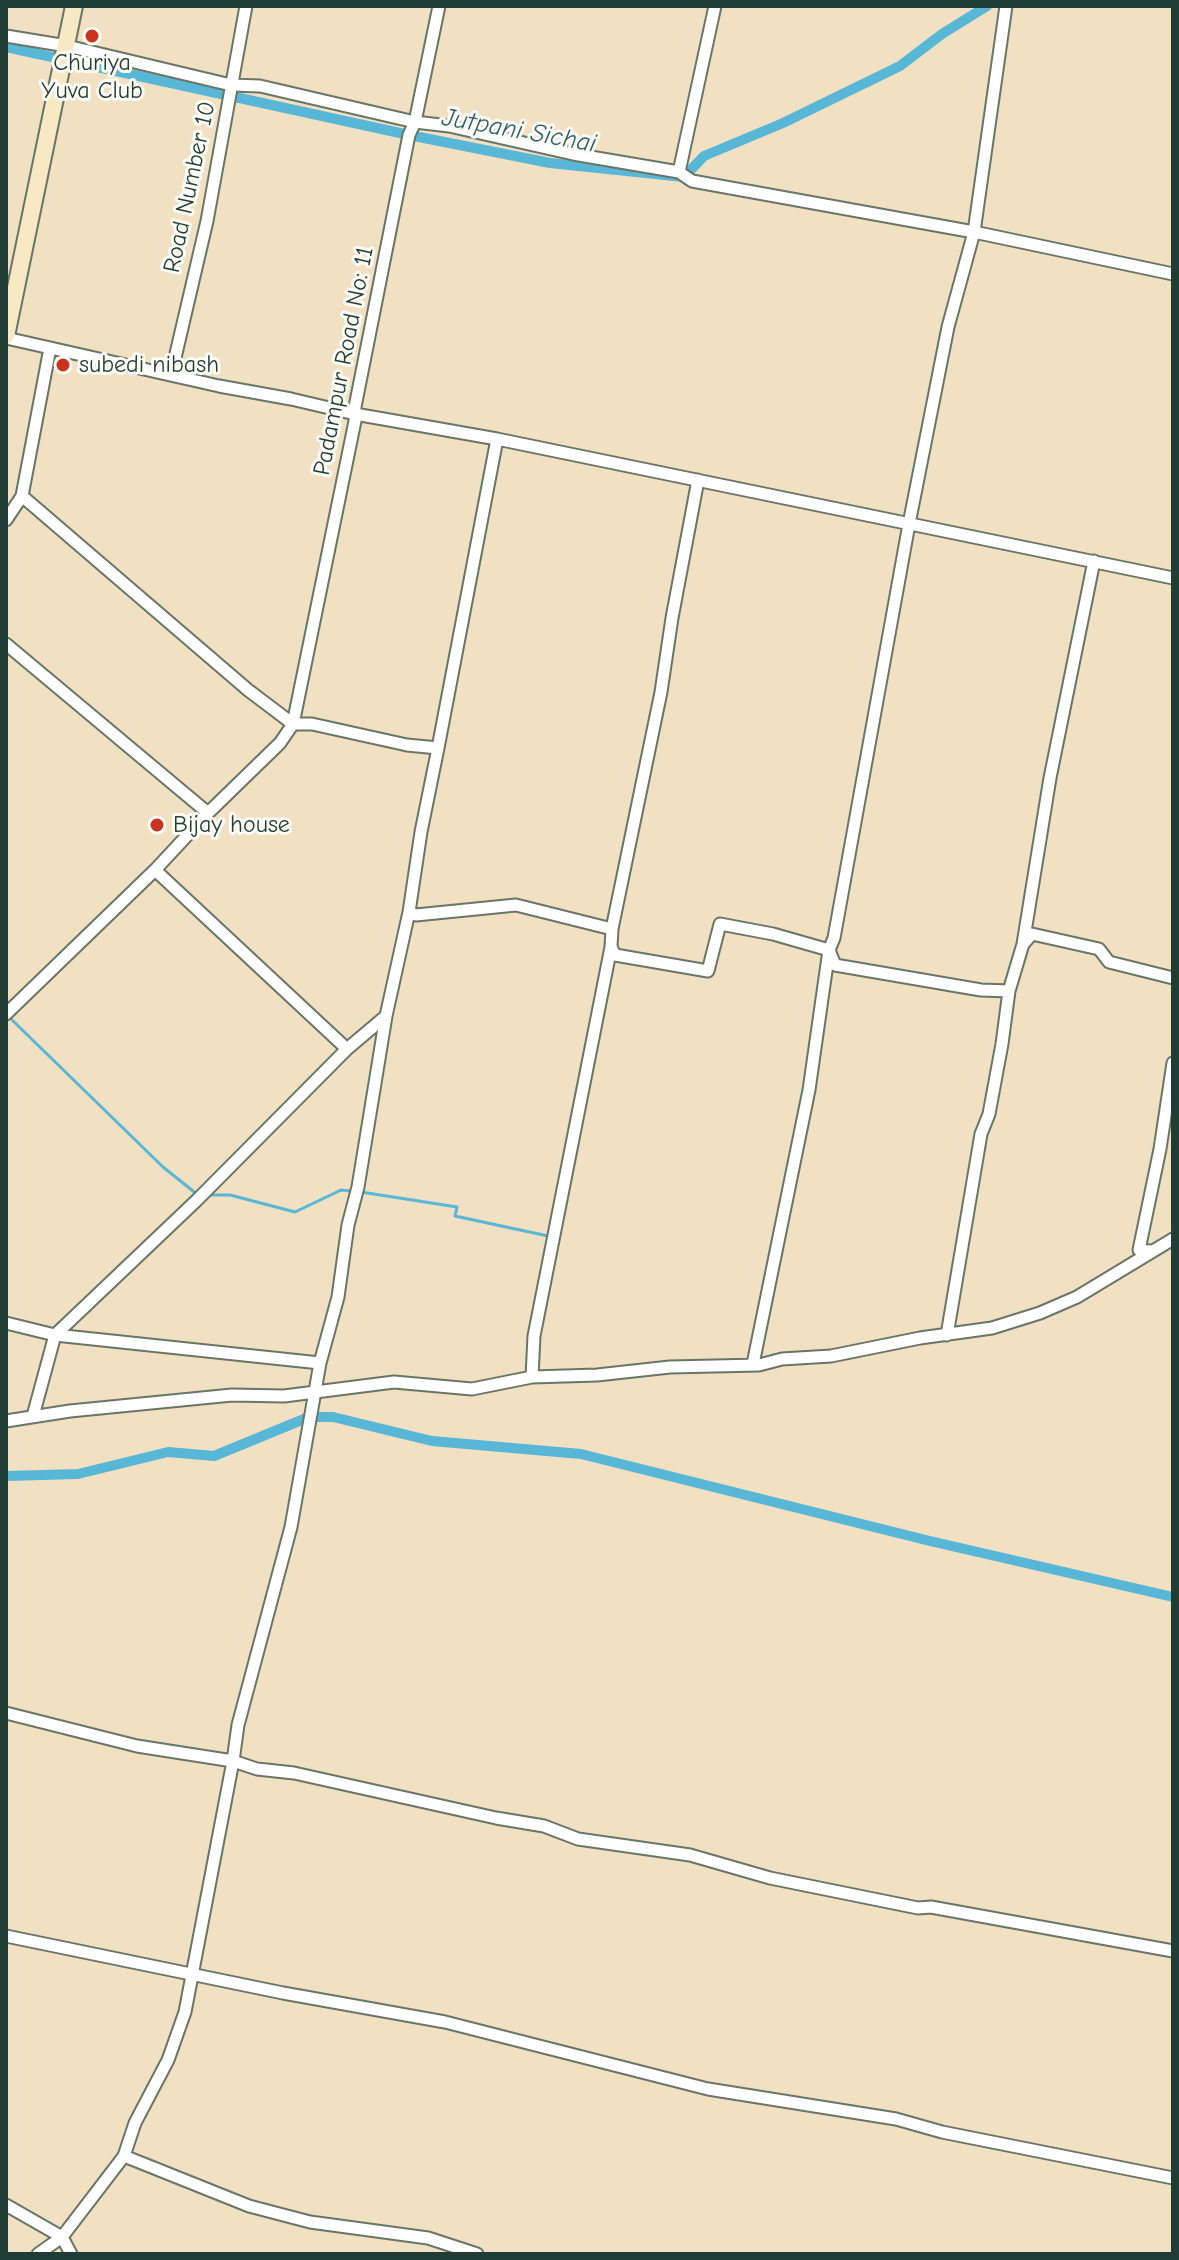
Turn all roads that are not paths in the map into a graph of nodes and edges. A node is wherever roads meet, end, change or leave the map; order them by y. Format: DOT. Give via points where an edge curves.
graph roads {
  1 [pos="74,6"];
  2 [pos="246,6"];
  3 [pos="439,6"];
  4 [pos="715,6"];
  5 [pos="1006,6"];
  6 [pos="6,36"];
  7 [pos="67,46"];
  8 [pos="231,85"];
  9 [pos="415,122"];
  10 [pos="679,172"];
  11 [pos="974,232"];
  12 [pos="1173,274"];
  13 [pos="6,337"];
  14 [pos="50,348"];
  15 [pos="171,375"];
  16 [pos="355,414"];
  17 [pos="497,439"];
  18 [pos="698,480"];
  19 [pos="22,496"];
  20 [pos="6,520"];
  21 [pos="909,524"];
  22 [pos="1094,561"];
  23 [pos="1173,578"];
  24 [pos="6,644"];
  25 [pos="293,724"];
  26 [pos="438,748"];
  27 [pos="208,813"];
  28 [pos="155,870"];
  29 [pos="409,912"];
  30 [pos="612,929"];
  31 [pos="1023,944"];
  32 [pos="611,947"];
  33 [pos="829,950"];
  34 [pos="1173,978"];
  35 [pos="1009,991"];
  36 [pos="6,1014"];
  37 [pos="386,1016"];
  38 [pos="347,1049"];
  39 [pos="1173,1063"];
  40 [pos="1173,1239"];
  41 [pos="1151,1251"];
  42 [pos="6,1323"];
  43 [pos="55,1335"];
  44 [pos="947,1335"];
  45 [pos="320,1362"];
  46 [pos="753,1364"];
  47 [pos="532,1377"];
  48 [pos="315,1389"];
  49 [pos="33,1416"];
  50 [pos="6,1421"];
  51 [pos="6,1713"];
  52 [pos="233,1761"];
  53 [pos="6,1936"];
  54 [pos="1173,1951"];
  55 [pos="193,1973"];
  56 [pos="124,2156"];
  57 [pos="1173,2178"];
  58 [pos="6,2205"];
  59 [pos="62,2237"];
  60 [pos="38,2254"];
  61 [pos="71,2254"];
  62 [pos="477,2254"];
  1 -- 7 [label="street"];
  2 -- 8 [label="street, Road Number 10"];
  3 -- 9 [label="street, Padampur Road No: 11"];
  4 -- 10 [label="street"];
  5 -- 11 [label="street"];
  6 -- 7 [label="street"];
  7 -- 8 [label="street"];
  7 -- 13 [label="street"];
  8 -- 9 [label="street" via="260,86"];
  8 -- 15 [label="street, Road Number 10" via="207,221"];
  9 -- 10 [label="street"];
  9 -- 16 [label="street, Padampur Road No: 11"];
  10 -- 11 [label="street" via="692,181"];
  11 -- 12 [label="street"];
  11 -- 21 [label="street" via="948,327"];
  13 -- 14 [label="street"];
  14 -- 15 [label="street"];
  14 -- 19 [label="street"];
  15 -- 16 [label="street"];
  16 -- 17 [label="street"];
  16 -- 25 [label="street, Padampur Road No: 11"];
  17 -- 18 [label="street"];
  17 -- 26 [label="street"];
  18 -- 21 [label="street"];
  18 -- 30 [label="street"];
  19 -- 20 [label="street"];
  19 -- 25 [label="street"];
  21 -- 22 [label="street"];
  21 -- 33 [label="street"];
  22 -- 23 [label="street"];
  22 -- 31 [label="street"];
  24 -- 27 [label="street"];
  25 -- 26 [label="street"];
  25 -- 27 [label="street"];
  26 -- 29 [label="street"];
  27 -- 28 [label="street"];
  28 -- 36 [label="street"];
  28 -- 38 [label="street"];
  29 -- 30 [label="street" via="516,905"];
  29 -- 37 [label="street"];
  30 -- 32 [label="street"];
  31 -- 34 [label="street" via="1032,934 1099,949 1109,962"];
  31 -- 35 [label="street"];
  32 -- 33 [label="street" via="615,955 708,971 720,924"];
  32 -- 47 [label="street" via="534,1336"];
  33 -- 35 [label="street" via="835,965"];
  33 -- 46 [label="street" via="809,1090"];
  35 -- 44 [label="street"];
  37 -- 38 [label="street"];
  37 -- 45 [label="street" via="338,1297"];
  38 -- 43 [label="street"];
  39 -- 41 [label="street" via="1139,1250"];
  40 -- 41 [label="street"];
  41 -- 44 [label="street" via="1077,1297 1040,1313"];
  42 -- 43 [label="street"];
  43 -- 45 [label="street"];
  43 -- 49 [label="street"];
  44 -- 46 [label="street"];
  45 -- 48 [label="street"];
  46 -- 47 [label="street"];
  47 -- 48 [label="street" via="472,1389 394,1382"];
  48 -- 49 [label="street" via="284,1396 232,1395"];
  48 -- 52 [label="street" via="291,1527"];
  49 -- 50 [label="street"];
  51 -- 52 [label="street" via="137,1746"];
  52 -- 54 [label="street" via="918,1908"];
  52 -- 55 [label="street"];
  53 -- 55 [label="street"];
  55 -- 56 [label="street" via="168,2060"];
  55 -- 57 [label="street" via="445,2022 708,2089 896,2119"];
  56 -- 59 [label="street"];
  56 -- 62 [label="street" via="249,2206 310,2222 428,2238"];
  58 -- 59 [label="street"];
  59 -- 60 [label="street"];
  59 -- 61 [label="street"];
}
